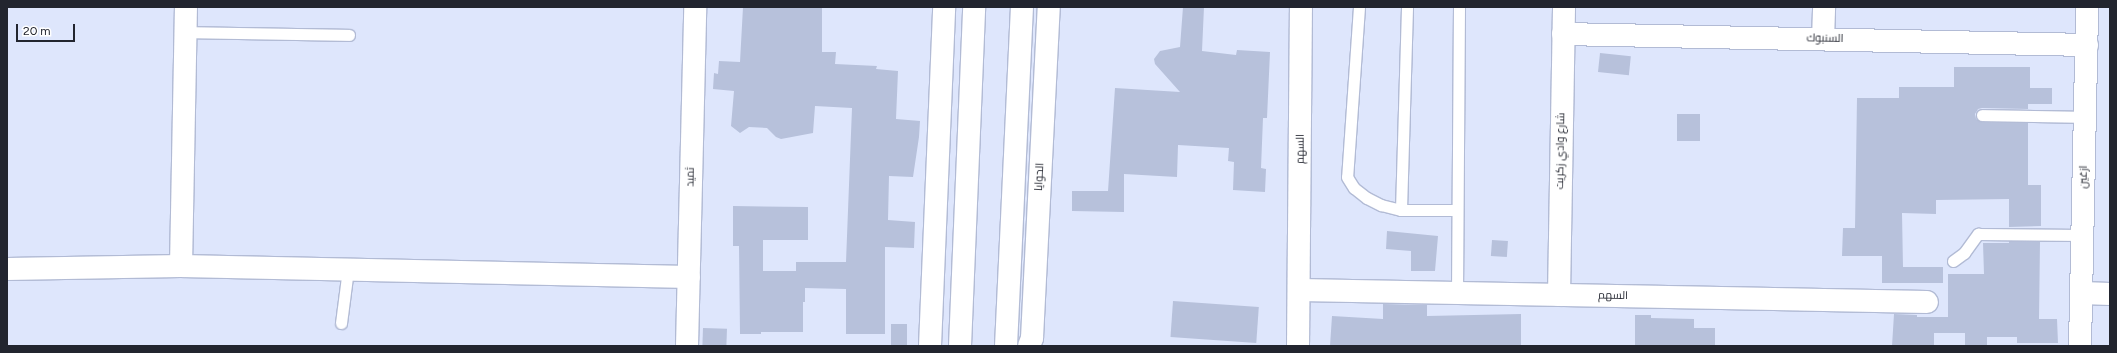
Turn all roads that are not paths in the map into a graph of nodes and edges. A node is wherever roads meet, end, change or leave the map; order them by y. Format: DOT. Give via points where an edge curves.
graph roads {
  1 [pos="186,7"];
  2 [pos="694,7"];
  3 [pos="944,7"];
  4 [pos="974,7"];
  5 [pos="1022,7"];
  6 [pos="1049,7"];
  7 [pos="1301,7"];
  8 [pos="1359,7"];
  9 [pos="1407,7"];
  10 [pos="1459,7"];
  11 [pos="1564,7"];
  12 [pos="1824,7"];
  13 [pos="2087,7"];
  14 [pos="185,32"];
  15 [pos="1563,34"];
  16 [pos="349,35"];
  17 [pos="1823,39"];
  18 [pos="2087,45"];
  19 [pos="1982,115"];
  20 [pos="2085,117"];
  21 [pos="1401,210"];
  22 [pos="1457,210"];
  23 [pos="2083,236"];
  24 [pos="1953,261"];
  25 [pos="181,266"];
  26 [pos="7,269"];
  27 [pos="348,269"];
  28 [pos="689,277"];
  29 [pos="1300,290"];
  30 [pos="1457,293"];
  31 [pos="2082,293"];
  32 [pos="2110,294"];
  33 [pos="1559,295"];
  34 [pos="1927,302"];
  35 [pos="341,323"];
  36 [pos="687,346"];
  37 [pos="930,346"];
  38 [pos="960,346"];
  39 [pos="1006,346"];
  40 [pos="1029,346"];
  41 [pos="1298,346"];
  42 [pos="2080,346"];
  1 -- 14 [label="street"];
  2 -- 28 [label="street, ثميد"];
  3 -- 37 [label="street"];
  4 -- 38 [label="street"];
  5 -- 39 [label="street"];
  6 -- 40 [label="street, الحوايا" via="1032,338"];
  7 -- 29 [label="street, السهم"];
  8 -- 21 [label="lane" via="1347,176 1354,188 1367,198"];
  9 -- 21 [label="lane"];
  10 -- 22 [label="lane"];
  11 -- 15 [label="street, شارع وادي زكريت"];
  12 -- 17 [label="street"];
  13 -- 18 [label="street, ازغين"];
  14 -- 16 [label="lane"];
  14 -- 25 [label="street"];
  15 -- 17 [label="street, السنبوك"];
  15 -- 33 [label="street, شارع وادي زكريت"];
  17 -- 18 [label="street, السنبوك"];
  18 -- 20 [label="street, ازغين"];
  19 -- 20 [label="lane"];
  20 -- 23 [label="street, ازغين"];
  21 -- 22 [label="lane"];
  22 -- 30 [label="lane"];
  23 -- 24 [label="lane" via="1978,234 1964,253"];
  23 -- 31 [label="street, ازغين"];
  25 -- 26 [label="street"];
  25 -- 27 [label="street"];
  27 -- 28 [label="street"];
  27 -- 35 [label="lane"];
  28 -- 36 [label="street, ثميد"];
  29 -- 30 [label="street, السهم"];
  29 -- 41 [label="street, السهم"];
  30 -- 33 [label="street, السهم"];
  31 -- 32 [label="street"];
  31 -- 42 [label="street, ازغين"];
  33 -- 34 [label="street, السهم"];
}
